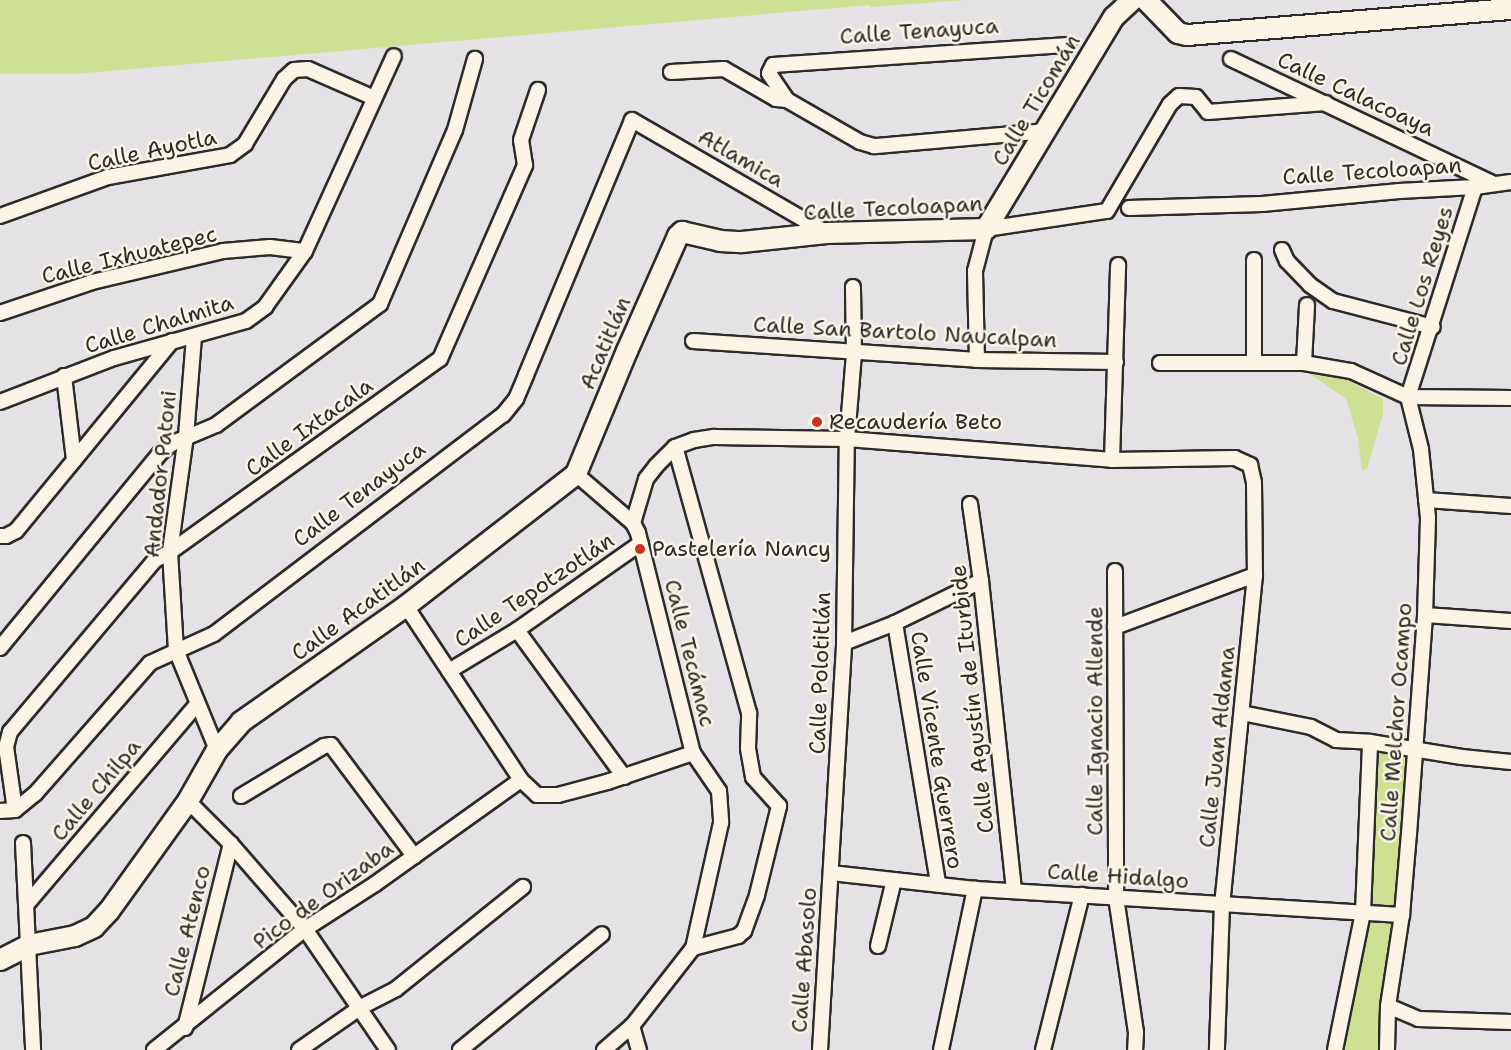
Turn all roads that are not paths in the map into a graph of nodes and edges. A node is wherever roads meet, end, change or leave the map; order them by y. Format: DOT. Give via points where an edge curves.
graph roads {
  1 [pos="1132,0"];
  2 [pos="1146,0"];
  3 [pos="1511,9"];
  4 [pos="1068,45"];
  5 [pos="394,56"];
  6 [pos="475,58"];
  7 [pos="1231,59"];
  8 [pos="671,72"];
  9 [pos="538,90"];
  10 [pos="374,98"];
  11 [pos="787,100"];
  12 [pos="1326,103"];
  13 [pos="632,120"];
  14 [pos="1047,131"];
  15 [pos="1511,182"];
  16 [pos="1494,184"];
  17 [pos="1475,188"];
  18 [pos="1129,208"];
  19 [pos="0,216"];
  20 [pos="986,229"];
  21 [pos="682,232"];
  22 [pos="827,233"];
  23 [pos="1282,250"];
  24 [pos="305,251"];
  25 [pos="1254,260"];
  26 [pos="1118,265"];
  27 [pos="853,287"];
  28 [pos="1307,305"];
  29 [pos="0,313"];
  30 [pos="1433,327"];
  31 [pos="194,338"];
  32 [pos="172,341"];
  33 [pos="693,341"];
  34 [pos="854,353"];
  35 [pos="977,360"];
  36 [pos="1116,362"];
  37 [pos="1254,362"];
  38 [pos="1160,363"];
  39 [pos="1304,363"];
  40 [pos="64,376"];
  41 [pos="1408,397"];
  42 [pos="1511,398"];
  43 [pos="0,402"];
  44 [pos="186,436"];
  45 [pos="847,439"];
  46 [pos="675,447"];
  47 [pos="74,459"];
  48 [pos="1113,460"];
  49 [pos="576,474"];
  50 [pos="1426,500"];
  51 [pos="970,504"];
  52 [pos="1511,506"];
  53 [pos="633,524"];
  54 [pos="0,536"];
  55 [pos="641,543"];
  56 [pos="170,552"];
  57 [pos="1115,571"];
  58 [pos="1255,575"];
  59 [pos="981,581"];
  60 [pos="406,606"];
  61 [pos="1425,615"];
  62 [pos="1511,621"];
  63 [pos="895,623"];
  64 [pos="1115,627"];
  65 [pos="517,630"];
  66 [pos="844,643"];
  67 [pos="0,648"];
  68 [pos="176,650"];
  69 [pos="449,671"];
  70 [pos="196,704"];
  71 [pos="1242,713"];
  72 [pos="1370,742"];
  73 [pos="217,750"];
  74 [pos="1416,750"];
  75 [pos="693,753"];
  76 [pos="1511,762"];
  77 [pos="624,777"];
  78 [pos="521,780"];
  79 [pos="241,796"];
  80 [pos="188,801"];
  81 [pos="15,810"];
  82 [pos="0,811"];
  83 [pos="23,843"];
  84 [pos="231,844"];
  85 [pos="414,856"];
  86 [pos="831,873"];
  87 [pos="894,880"];
  88 [pos="938,884"];
  89 [pos="523,887"];
  90 [pos="975,889"];
  91 [pos="1014,890"];
  92 [pos="1082,895"];
  93 [pos="1116,897"];
  94 [pos="27,904"];
  95 [pos="1222,904"];
  96 [pos="1363,912"];
  97 [pos="1402,915"];
  98 [pos="305,929"];
  99 [pos="602,934"];
  100 [pos="29,945"];
  101 [pos="878,946"];
  102 [pos="693,948"];
  103 [pos="0,960"];
  104 [pos="1388,1006"];
  105 [pos="361,1007"];
  106 [pos="1511,1022"];
  107 [pos="632,1026"];
  108 [pos="185,1028"];
  109 [pos="33,1050"];
  110 [pos="154,1050"];
  111 [pos="299,1050"];
  112 [pos="388,1050"];
  113 [pos="460,1050"];
  114 [pos="604,1050"];
  115 [pos="639,1050"];
  116 [pos="820,1050"];
  117 [pos="941,1050"];
  118 [pos="1043,1050"];
  119 [pos="1136,1050"];
  120 [pos="1217,1050"];
  121 [pos="1335,1050"];
  122 [pos="1387,1050"];
  1 -- 14 [label="street, Calle Ticomán" via="1114,17"];
  2 -- 3 [label="street" via="1178,33"];
  4 -- 11 [label="street, Calle Tenayuca" via="773,65 770,73"];
  5 -- 10 [label="street, Calle Chalmita"];
  6 -- 44 [label="street" via="455,130 380,304 216,425"];
  7 -- 12 [label="street, Calle Calacoaya"];
  8 -- 11 [label="street" via="724,69 776,99"];
  9 -- 56 [label="street, Calle Ixtacala" via="521,140 525,165 440,359"];
  10 -- 19 [label="street, Calle Ayotla" via="308,69 288,73 245,144 230,155 108,177"];
  10 -- 24 [label="street, Calle Chalmita"];
  11 -- 14 [label="street" via="860,142 874,146"];
  12 -- 16 [label="street, Calle Calacoaya"];
  12 -- 20 [label="street, Calle Tecoloapan" via="1208,112 1192,95 1179,96 1170,104 1107,211"];
  13 -- 22 [label="street, Atlamica"];
  13 -- 68 [label="street, Calle Tenayuca" via="523,383 503,415 214,634"];
  14 -- 20 [label="street, Calle Ticomán"];
  15 -- 16 [label="street, Calle Tecoloapan"];
  16 -- 17 [label="street, Calle Tecoloapan"];
  17 -- 18 [label="street, Calle Tecoloapan" via="1262,204"];
  17 -- 30 [label="street, Calle Los Reyes"];
  20 -- 22 [label="street, Calle Tecoloapan"];
  20 -- 35 [label="street" via="975,271"];
  21 -- 22 [label="street, Calle Tecoloapan" via="742,242"];
  21 -- 49 [label="street, Acatitlán"];
  23 -- 30 [label="street" via="1310,285 1333,301"];
  24 -- 29 [label="street, Calle Ixhuatepec" via="270,247 223,251 92,282"];
  24 -- 31 [label="street, Calle Chalmita" via="256,315"];
  25 -- 37 [label="street"];
  26 -- 36 [label="street"];
  27 -- 34 [label="street, Calle Polotitlán"];
  28 -- 39 [label="street"];
  30 -- 41 [label="street, Calle Los Reyes"];
  31 -- 32 [label="street, Calle Chalmita"];
  31 -- 44 [label="street, Andador Patoni"];
  32 -- 40 [label="street, Calle Chalmita"];
  32 -- 47 [label="street"];
  33 -- 34 [label="street, Calle San Bartolo Naucalpan"];
  34 -- 35 [label="street, Calle San Bartolo Naucalpan"];
  34 -- 45 [label="street, Calle Polotitlán"];
  35 -- 36 [label="street, Calle San Bartolo Naucalpan"];
  36 -- 48 [label="street"];
  37 -- 38 [label="street"];
  37 -- 39 [label="street"];
  39 -- 41 [label="street" via="1352,371"];
  40 -- 43 [label="street, Calle Chalmita"];
  40 -- 47 [label="street"];
  41 -- 42 [label="street"];
  41 -- 50 [label="street, Calle Melchor Ocampo" via="1421,449"];
  44 -- 56 [label="street, Andador Patoni"];
  44 -- 67 [label="street" via="161,452"];
  45 -- 46 [label="street" via="714,437"];
  45 -- 48 [label="street"];
  45 -- 66 [label="street, Calle Polotitlán"];
  46 -- 53 [label="street, Calle Tepotzotlán" via="646,479"];
  46 -- 102 [label="street" via="749,713 748,748 753,777 780,806 757,895 741,934"];
  47 -- 54 [label="street" via="16,531"];
  48 -- 58 [label="street, Calle Juan Aldama" via="1235,458 1250,465"];
  49 -- 53 [label="street"];
  49 -- 60 [label="street, Calle Acatitlán"];
  50 -- 52 [label="street"];
  50 -- 61 [label="street, Calle Melchor Ocampo"];
  51 -- 59 [label="street, Calle Agustín de Iturbide"];
  53 -- 55 [label="street, Calle Tecámac"];
  55 -- 65 [label="street, Calle Tepotzotlán"];
  55 -- 75 [label="street, Calle Tecámac"];
  56 -- 68 [label="street, Andador Patoni"];
  56 -- 81 [label="street, Calle Ixtacala" via="155,560 6,738"];
  57 -- 64 [label="street, Calle Ignacio Allende"];
  58 -- 64 [label="street"];
  58 -- 71 [label="street, Calle Juan Aldama"];
  59 -- 63 [label="street"];
  59 -- 91 [label="street, Calle Agustín de Iturbide"];
  60 -- 69 [label="street"];
  60 -- 73 [label="street, Calle Acatitlán" via="241,722"];
  61 -- 62 [label="street"];
  61 -- 74 [label="street, Calle Melchor Ocampo"];
  63 -- 66 [label="street"];
  63 -- 88 [label="street, Calle Vicente Guerrero"];
  64 -- 93 [label="street, Calle Ignacio Allende"];
  65 -- 69 [label="street, Calle Tepotzotlán"];
  65 -- 77 [label="street"];
  66 -- 86 [label="street, Calle Polotitlán"];
  68 -- 70 [label="street, Andador Patoni"];
  68 -- 81 [label="street, Calle Tenayuca" via="150,663 35,794"];
  69 -- 78 [label="street"];
  70 -- 73 [label="street, Andador Patoni"];
  70 -- 94 [label="street, Calle Chilpa"];
  71 -- 72 [label="street" via="1317,729 1336,740"];
  71 -- 95 [label="street, Calle Juan Aldama"];
  72 -- 74 [label="street"];
  72 -- 96 [label="street"];
  73 -- 80 [label="street, Calle Acatitlán"];
  74 -- 76 [label="street"];
  74 -- 97 [label="street, Calle Melchor Ocampo"];
  75 -- 77 [label="street, Calle Tecámac"];
  75 -- 102 [label="street" via="719,791 722,807"];
  77 -- 78 [label="street, Calle Tecámac" via="558,795 532,792"];
  78 -- 85 [label="street, Pico de Orizaba"];
  79 -- 85 [label="street" via="331,745"];
  80 -- 84 [label="street"];
  80 -- 100 [label="street, Calle Acatitlán" via="94,927 75,936"];
  81 -- 82 [label="street"];
  83 -- 94 [label="street"];
  84 -- 98 [label="street"];
  84 -- 108 [label="street, Calle Atenco"];
  85 -- 98 [label="street, Pico de Orizaba"];
  86 -- 87 [label="street, Calle Hidalgo"];
  86 -- 116 [label="street, Calle Abasolo"];
  87 -- 88 [label="street, Calle Hidalgo"];
  87 -- 101 [label="street"];
  88 -- 90 [label="street, Calle Hidalgo"];
  89 -- 105 [label="street" via="396,989"];
  90 -- 91 [label="street, Calle Hidalgo"];
  90 -- 117 [label="street"];
  91 -- 92 [label="street, Calle Hidalgo"];
  92 -- 93 [label="street, Calle Hidalgo"];
  92 -- 118 [label="street"];
  93 -- 95 [label="street, Calle Hidalgo"];
  93 -- 119 [label="street, Calle Ignacio Allende"];
  94 -- 100 [label="street"];
  95 -- 96 [label="street, Calle Hidalgo"];
  95 -- 120 [label="street, Calle Juan Aldama"];
  96 -- 97 [label="street, Calle Hidalgo"];
  96 -- 121 [label="street"];
  97 -- 104 [label="street, Calle Melchor Ocampo"];
  98 -- 105 [label="street"];
  98 -- 108 [label="street, Pico de Orizaba"];
  99 -- 113 [label="street"];
  100 -- 103 [label="street, Calle Acatitlán"];
  100 -- 109 [label="street"];
  102 -- 107 [label="street"];
  104 -- 106 [label="street" via="1418,1019"];
  104 -- 122 [label="street, Calle Melchor Ocampo"];
  105 -- 111 [label="street"];
  105 -- 112 [label="street"];
  107 -- 114 [label="street"];
  107 -- 115 [label="street"];
  108 -- 110 [label="street, Pico de Orizaba"];
}
